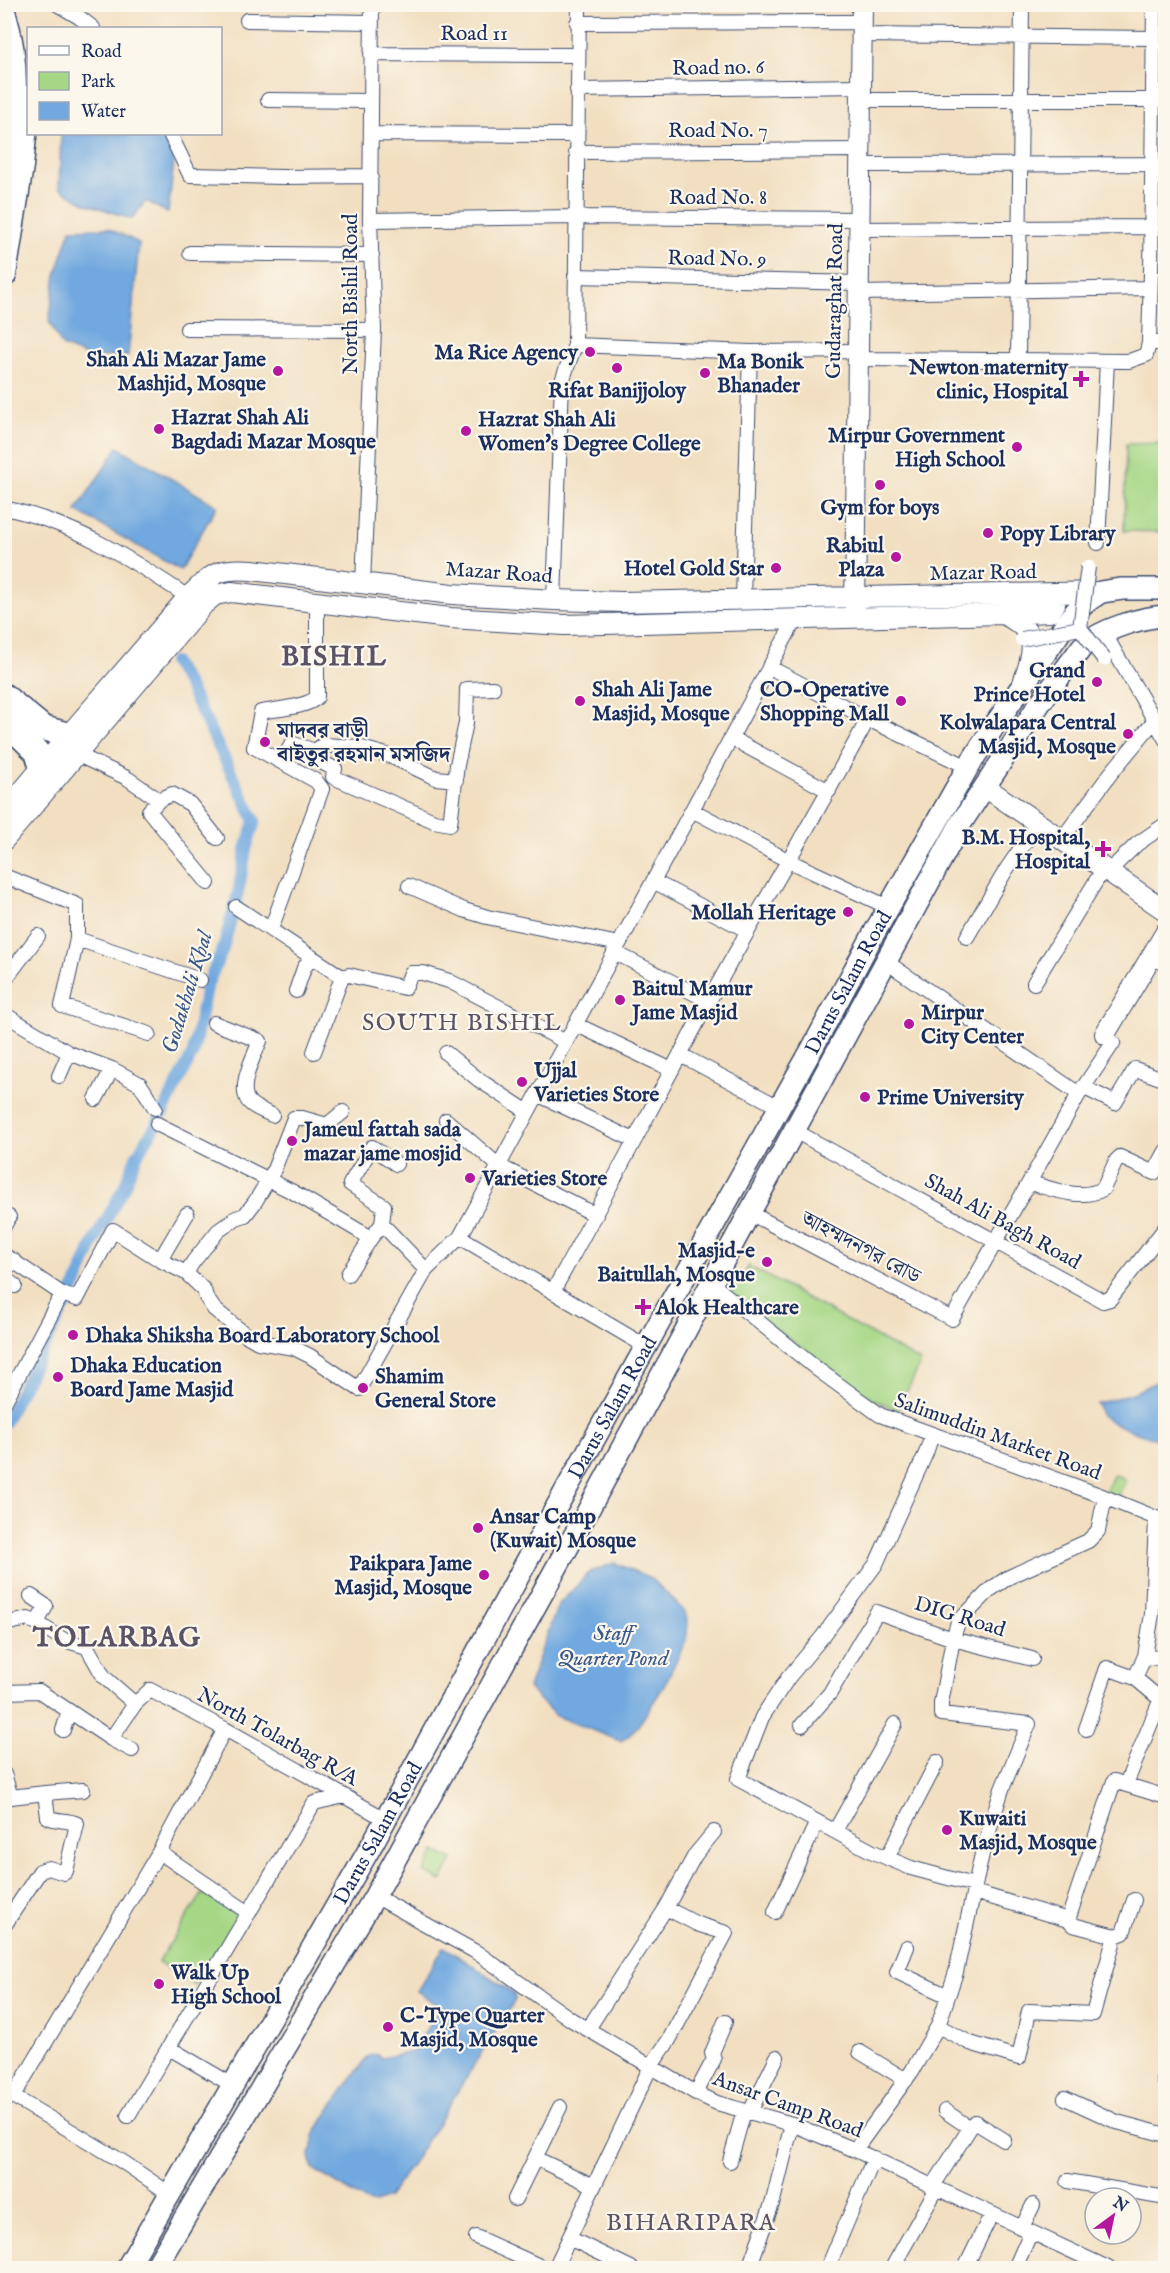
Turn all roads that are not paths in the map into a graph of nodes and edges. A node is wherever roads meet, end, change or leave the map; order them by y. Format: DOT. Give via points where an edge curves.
graph roads {
  1 [pos="19,4"];
  2 [pos="57,4"];
  3 [pos="372,4"];
  4 [pos="579,4"];
  5 [pos="1022,4"];
  6 [pos="1154,4"];
  7 [pos="4,15"];
  8 [pos="247,20"];
  9 [pos="862,20"];
  10 [pos="371,22"];
  11 [pos="577,23"];
  12 [pos="92,27"];
  13 [pos="1022,36"];
  14 [pos="1154,38"];
  15 [pos="23,51"];
  16 [pos="371,54"];
  17 [pos="577,55"];
  18 [pos="1159,80"];
  19 [pos="577,90"];
  20 [pos="861,93"];
  21 [pos="268,100"];
  22 [pos="1021,100"];
  23 [pos="1153,100"];
  24 [pos="371,101"];
  25 [pos="27,110"];
  26 [pos="371,134"];
  27 [pos="170,135"];
  28 [pos="576,135"];
  29 [pos="1159,146"];
  30 [pos="576,152"];
  31 [pos="860,158"];
  32 [pos="1152,164"];
  33 [pos="1021,165"];
  34 [pos="371,176"];
  35 [pos="4,178"];
  36 [pos="1151,211"];
  37 [pos="1166,211"];
  38 [pos="577,218"];
  39 [pos="370,220"];
  40 [pos="859,224"];
  41 [pos="1152,227"];
  42 [pos="1020,228"];
  43 [pos="190,253"];
  44 [pos="372,255"];
  45 [pos="1158,273"];
  46 [pos="4,275"];
  47 [pos="575,276"];
  48 [pos="858,288"];
  49 [pos="1150,288"];
  50 [pos="1020,291"];
  51 [pos="187,328"];
  52 [pos="374,330"];
  53 [pos="1149,343"];
  54 [pos="1166,343"];
  55 [pos="574,345"];
  56 [pos="750,352"];
  57 [pos="858,355"];
  58 [pos="1018,360"];
  59 [pos="1107,361"];
  60 [pos="4,508"];
  61 [pos="1098,543"];
  62 [pos="1088,567"];
  63 [pos="239,568"];
  64 [pos="363,583"];
  65 [pos="211,587"];
  66 [pos="1166,589"];
  67 [pos="240,592"];
  68 [pos="1101,592"];
  69 [pos="452,594"];
  70 [pos="1050,595"];
  71 [pos="188,597"];
  72 [pos="855,598"];
  73 [pos="554,600"];
  74 [pos="743,600"];
  75 [pos="317,602"];
  76 [pos="362,607"];
  77 [pos="1003,614"];
  78 [pos="1166,616"];
  79 [pos="450,618"];
  80 [pos="855,618"];
  81 [pos="795,620"];
  82 [pos="1080,628"];
  83 [pos="1104,633"];
  84 [pos="1022,639"];
  85 [pos="1104,659"];
  86 [pos="769,668"];
  87 [pos="493,688"];
  88 [pos="1021,688"];
  89 [pos="4,696"];
  90 [pos="868,719"];
  91 [pos="1160,719"];
  92 [pos="4,720"];
  93 [pos="37,737"];
  94 [pos="730,738"];
  95 [pos="1166,740"];
  96 [pos="76,745"];
  97 [pos="315,752"];
  98 [pos="285,756"];
  99 [pos="968,767"];
  100 [pos="49,774"];
  101 [pos="456,780"];
  102 [pos="985,787"];
  103 [pos="829,791"];
  104 [pos="159,800"];
  105 [pos="692,810"];
  106 [pos="4,813"];
  107 [pos="1038,823"];
  108 [pos="1166,824"];
  109 [pos="217,838"];
  110 [pos="1062,839"];
  111 [pos="4,840"];
  112 [pos="789,861"];
  113 [pos="1106,870"];
  114 [pos="4,876"];
  115 [pos="653,880"];
  116 [pos="208,883"];
  117 [pos="409,886"];
  118 [pos="236,906"];
  119 [pos="888,907"];
  120 [pos="1166,911"];
  121 [pos="271,929"];
  122 [pos="748,931"];
  123 [pos="1166,932"];
  124 [pos="38,936"];
  125 [pos="967,937"];
  126 [pos="77,939"];
  127 [pos="617,948"];
  128 [pos="312,957"];
  129 [pos="1158,960"];
  130 [pos="885,961"];
  131 [pos="342,977"];
  132 [pos="200,980"];
  133 [pos="4,981"];
  134 [pos="1034,983"];
  135 [pos="296,991"];
  136 [pos="709,1001"];
  137 [pos="4,1014"];
  138 [pos="214,1023"];
  139 [pos="575,1024"];
  140 [pos="149,1034"];
  141 [pos="1105,1034"];
  142 [pos="566,1042"];
  143 [pos="314,1052"];
  144 [pos="69,1053"];
  145 [pos="446,1053"];
  146 [pos="681,1055"];
  147 [pos="112,1070"];
  148 [pos="672,1070"];
  149 [pos="59,1076"];
  150 [pos="1166,1080"];
  151 [pos="1081,1091"];
  152 [pos="537,1094"];
  153 [pos="96,1099"];
  154 [pos="155,1108"];
  155 [pos="343,1112"];
  156 [pos="528,1112"];
  157 [pos="776,1113"];
  158 [pos="272,1115"];
  159 [pos="446,1120"];
  160 [pos="157,1124"];
  161 [pos="798,1125"];
  162 [pos="633,1140"];
  163 [pos="1166,1151"];
  164 [pos="396,1164"];
  165 [pos="499,1166"];
  166 [pos="269,1180"];
  167 [pos="1030,1183"];
  168 [pos="750,1213"];
  169 [pos="187,1214"];
  170 [pos="596,1215"];
  171 [pos="382,1224"];
  172 [pos="1166,1227"];
  173 [pos="460,1237"];
  174 [pos="371,1238"];
  175 [pos="996,1241"];
  176 [pos="9,1258"];
  177 [pos="160,1260"];
  178 [pos="426,1270"];
  179 [pos="4,1272"];
  180 [pos="186,1273"];
  181 [pos="348,1274"];
  182 [pos="712,1284"];
  183 [pos="552,1291"];
  184 [pos="68,1296"];
  185 [pos="647,1347"];
  186 [pos="4,1403"];
  187 [pos="932,1435"];
  188 [pos="1106,1497"];
  189 [pos="1161,1520"];
  190 [pos="31,1596"];
  191 [pos="37,1623"];
  192 [pos="4,1624"];
  193 [pos="953,1639"];
  194 [pos="1146,1656"];
  195 [pos="1032,1659"];
  196 [pos="1166,1660"];
  197 [pos="1135,1678"];
  198 [pos="4,1692"];
  199 [pos="1163,1703"];
  200 [pos="135,1704"];
  201 [pos="69,1711"];
  202 [pos="895,1724"];
  203 [pos="802,1725"];
  204 [pos="225,1729"];
  205 [pos="1086,1729"];
  206 [pos="63,1730"];
  207 [pos="111,1739"];
  208 [pos="132,1750"];
  209 [pos="937,1762"];
  210 [pos="4,1774"];
  211 [pos="1126,1784"];
  212 [pos="83,1790"];
  213 [pos="45,1793"];
  214 [pos="344,1796"];
  215 [pos="1166,1797"];
  216 [pos="385,1820"];
  217 [pos="817,1822"];
  218 [pos="835,1831"];
  219 [pos="714,1832"];
  220 [pos="159,1852"];
  221 [pos="886,1858"];
  222 [pos="974,1888"];
  223 [pos="375,1896"];
  224 [pos="1134,1900"];
  225 [pos="666,1908"];
  226 [pos="775,1912"];
  227 [pos="249,1913"];
  228 [pos="1068,1920"];
  229 [pos="4,1926"];
  230 [pos="1115,1936"];
  231 [pos="907,1947"];
  232 [pos="948,1996"];
  233 [pos="725,2022"];
  234 [pos="938,2026"];
  235 [pos="588,2029"];
  236 [pos="169,2048"];
  237 [pos="860,2052"];
  238 [pos="777,2057"];
  239 [pos="651,2066"];
  240 [pos="906,2080"];
  241 [pos="234,2086"];
  242 [pos="696,2093"];
  243 [pos="9,2094"];
  244 [pos="1065,2097"];
  245 [pos="560,2107"];
  246 [pos="747,2111"];
  247 [pos="945,2111"];
  248 [pos="128,2116"];
  249 [pos="792,2124"];
  250 [pos="970,2128"];
  251 [pos="1166,2135"];
  252 [pos="1004,2140"];
  253 [pos="855,2150"];
  254 [pos="535,2158"];
  255 [pos="874,2158"];
  256 [pos="730,2161"];
  257 [pos="1068,2181"];
  258 [pos="594,2186"];
  259 [pos="935,2187"];
  260 [pos="170,2194"];
  261 [pos="1166,2198"];
  262 [pos="515,2199"];
  263 [pos="1033,2205"];
  264 [pos="190,2207"];
  265 [pos="991,2215"];
  266 [pos="1026,2230"];
  267 [pos="476,2237"];
  268 [pos="569,2238"];
  269 [pos="828,2266"];
  270 [pos="127,2268"];
  271 [pos="155,2268"];
  272 [pos="544,2268"];
  273 [pos="555,2268"];
  274 [pos="631,2268"];
  275 [pos="749,2268"];
  276 [pos="892,2268"];
  277 [pos="965,2268"];
  278 [pos="1015,2268"];
  279 [pos="1108,2268"];
  1 -- 15 [label="highway"];
  2 -- 12 [label="street"];
  3 -- 10 [label="street, North Bishil Road"];
  4 -- 11 [label="street"];
  5 -- 13 [label="street"];
  6 -- 14 [label="street"];
  7 -- 15 [label="highway"];
  8 -- 10 [label="street"];
  9 -- 11 [label="street"];
  9 -- 13 [label="street"];
  9 -- 20 [label="main road, Gudaraghat Road"];
  10 -- 16 [label="street, North Bishil Road"];
  11 -- 17 [label="street"];
  13 -- 14 [label="street"];
  13 -- 22 [label="street"];
  14 -- 18 [label="street"];
  15 -- 35 [label="highway" via="15,70"];
  16 -- 17 [label="street, Road 11"];
  16 -- 24 [label="street, North Bishil Road"];
  17 -- 19 [label="street"];
  18 -- 23 [label="street"];
  19 -- 20 [label="street, Road no. 6"];
  19 -- 28 [label="street"];
  20 -- 22 [label="street, Road no. 6"];
  20 -- 31 [label="main road, Gudaraghat Road"];
  21 -- 24 [label="street"];
  22 -- 23 [label="street, Road no. 6"];
  22 -- 33 [label="street"];
  23 -- 29 [label="street"];
  24 -- 26 [label="street, North Bishil Road"];
  25 -- 46 [label="highway"];
  26 -- 28 [label="street"];
  26 -- 34 [label="street, North Bishil Road"];
  27 -- 34 [label="street" via="190,176"];
  28 -- 30 [label="street"];
  29 -- 32 [label="street"];
  30 -- 31 [label="street, Road No. 7"];
  30 -- 38 [label="street"];
  31 -- 33 [label="street, Road No. 7"];
  31 -- 40 [label="main road, Gudaraghat Road"];
  32 -- 33 [label="street, Road No. 7"];
  32 -- 36 [label="street"];
  33 -- 42 [label="street"];
  34 -- 39 [label="street, North Bishil Road"];
  36 -- 37 [label="street"];
  36 -- 41 [label="street"];
  38 -- 39 [label="street, Road No. 8"];
  38 -- 40 [label="street, Road No. 8"];
  38 -- 47 [label="street"];
  39 -- 44 [label="street, North Bishil Road"];
  40 -- 42 [label="street, Road No. 8"];
  40 -- 48 [label="main road, Gudaraghat Road"];
  41 -- 42 [label="street, Road No. 8"];
  41 -- 45 [label="street"];
  42 -- 50 [label="street"];
  43 -- 44 [label="street"];
  44 -- 52 [label="street, North Bishil Road"];
  45 -- 49 [label="street"];
  47 -- 48 [label="street, Road No. 9"];
  47 -- 55 [label="street"];
  48 -- 50 [label="street, Road No. 9"];
  48 -- 57 [label="main road, Gudaraghat Road"];
  49 -- 50 [label="street, Road No. 9"];
  49 -- 53 [label="street"];
  50 -- 58 [label="street"];
  51 -- 52 [label="street"];
  52 -- 64 [label="street, North Bishil Road"];
  53 -- 54 [label="street"];
  53 -- 59 [label="street" via="1146,355 1136,360"];
  55 -- 56 [label="street"];
  55 -- 73 [label="street" via="562,381"];
  56 -- 57 [label="street"];
  56 -- 74 [label="street"];
  57 -- 58 [label="street"];
  57 -- 72 [label="main road, Gudaraghat Road"];
  58 -- 59 [label="street"];
  59 -- 61 [label="street"];
  60 -- 71 [label="street" via="57,522 84,534"];
  62 -- 82 [label="street, bridge"];
  63 -- 64 [label="main road, Mazar Road"];
  63 -- 65 [label="main road, Mazar Road" via="225,569"];
  63 -- 67 [label="main road"];
  64 -- 69 [label="main road, Mazar Road"];
  64 -- 76 [label="main road"];
  65 -- 67 [label="main road, Mazar Road"];
  65 -- 71 [label="main road, Mazar Road"];
  65 -- 96 [label="main road, Mazar Road" via="204,604"];
  66 -- 68 [label="main road"];
  67 -- 75 [label="main road, Mazar Road"];
  68 -- 70 [label="main road, Mazar Road"];
  68 -- 88 [label="main road, Darus Salam Road" via="1076,611"];
  69 -- 73 [label="main road, Mazar Road"];
  69 -- 79 [label="main road"];
  70 -- 72 [label="main road, Mazar Road"];
  70 -- 77 [label="main road" via="1055,604 1050,612"];
  71 -- 96 [label="main road, Mazar Road"];
  72 -- 74 [label="main road, Mazar Road"];
  72 -- 80 [label="main road, Gudaraghat Road"];
  73 -- 74 [label="main road, Mazar Road"];
  75 -- 76 [label="main road, Mazar Road"];
  75 -- 121 [label="street" via="317,698 261,712 254,747 316,781 322,789"];
  76 -- 79 [label="main road, Mazar Road"];
  77 -- 80 [label="main road, Mazar Road"];
  77 -- 88 [label="main road, Mazar Road" via="1026,628 1032,645"];
  78 -- 83 [label="main road, Darus Salam Road"];
  79 -- 81 [label="main road, Mazar Road" via="564,625"];
  80 -- 81 [label="main road, Mazar Road"];
  81 -- 86 [label="street"];
  82 -- 84 [label="street, bridge"];
  82 -- 85 [label="street, bridge"];
  83 -- 91 [label="street"];
  83 -- 102 [label="main road, Darus Salam Road" via="1078,652"];
  86 -- 90 [label="street"];
  86 -- 94 [label="street"];
  87 -- 101 [label="street" via="467,689 466,723"];
  88 -- 99 [label="main road, Darus Salam Road"];
  89 -- 93 [label="highway"];
  90 -- 99 [label="street"];
  90 -- 103 [label="street"];
  91 -- 95 [label="street"];
  91 -- 110 [label="street" via="1111,772"];
  92 -- 93 [label="highway"];
  93 -- 96 [label="highway"];
  93 -- 100 [label="highway" via="37,752"];
  94 -- 103 [label="street"];
  94 -- 105 [label="street"];
  96 -- 100 [label="main road, Mazar Road"];
  96 -- 104 [label="street"];
  97 -- 98 [label="street" via="294,744"];
  97 -- 101 [label="street" via="324,745 358,747 390,756 436,778"];
  97 -- 101 [label="street" via="321,762 335,769 333,777 427,818 450,824"];
  99 -- 119 [label="main road, Darus Salam Road"];
  100 -- 106 [label="main road, Mazar Road"];
  100 -- 111 [label="main road, Mazar Road"];
  102 -- 107 [label="main road"];
  102 -- 130 [label="main road, Darus Salam Road"];
  103 -- 112 [label="street"];
  104 -- 109 [label="street" via="172,794 190,804"];
  104 -- 116 [label="street" via="149,811"];
  105 -- 112 [label="street"];
  105 -- 115 [label="street"];
  107 -- 110 [label="main road"];
  107 -- 125 [label="street"];
  108 -- 113 [label="street"];
  110 -- 113 [label="main road"];
  112 -- 119 [label="street"];
  112 -- 122 [label="street"];
  113 -- 120 [label="main road"];
  113 -- 134 [label="street"];
  114 -- 126 [label="street" via="77,905"];
  115 -- 122 [label="street"];
  115 -- 127 [label="street"];
  117 -- 127 [label="street" via="487,917"];
  118 -- 121 [label="street"];
  119 -- 157 [label="main road, Darus Salam Road"];
  121 -- 128 [label="street"];
  122 -- 136 [label="street"];
  123 -- 129 [label="main road"];
  124 -- 133 [label="street"];
  126 -- 132 [label="street"];
  126 -- 140 [label="street" via="62,1006"];
  127 -- 136 [label="street"];
  127 -- 139 [label="street"];
  128 -- 131 [label="street"];
  128 -- 135 [label="street"];
  129 -- 141 [label="main road"];
  130 -- 151 [label="street"];
  130 -- 161 [label="main road, Darus Salam Road"];
  131 -- 142 [label="street" via="348,975 405,988 411,973 432,976 449,981"];
  131 -- 143 [label="street"];
  136 -- 146 [label="street"];
  137 -- 144 [label="street"];
  138 -- 158 [label="street" via="260,1041 245,1080 245,1095 249,1103"];
  139 -- 142 [label="street"];
  139 -- 148 [label="street"];
  141 -- 151 [label="street" via="1113,1043"];
  142 -- 152 [label="street"];
  144 -- 147 [label="street"];
  144 -- 149 [label="street"];
  145 -- 156 [label="street"];
  146 -- 148 [label="street"];
  146 -- 157 [label="street"];
  147 -- 153 [label="street"];
  147 -- 154 [label="street" via="140,1083"];
  148 -- 162 [label="street"];
  150 -- 151 [label="street" via="1135,1069 1115,1103"];
  151 -- 167 [label="street"];
  152 -- 156 [label="street"];
  152 -- 162 [label="street"];
  155 -- 166 [label="street" via="323,1126 294,1119"];
  156 -- 165 [label="street"];
  157 -- 161 [label="main road"];
  157 -- 185 [label="main road, Darus Salam Road"];
  159 -- 165 [label="street"];
  160 -- 166 [label="street"];
  161 -- 168 [label="main road, Darus Salam Road"];
  161 -- 175 [label="street, Shah Ali Bagh Road"];
  162 -- 170 [label="street"];
  163 -- 167 [label="street" via="1154,1173 1120,1157 1103,1189 1096,1193 1068,1194"];
  164 -- 171 [label="street" via="372,1147 350,1184 384,1206"];
  165 -- 170 [label="street"];
  165 -- 173 [label="street"];
  166 -- 174 [label="street"];
  166 -- 180 [label="street" via="245,1215 218,1231"];
  167 -- 175 [label="street"];
  168 -- 175 [label="street, আহম্মদনগর রোড" via="952,1319"];
  168 -- 182 [label="main road, Darus Salam Road"];
  169 -- 177 [label="street"];
  170 -- 183 [label="street"];
  171 -- 174 [label="street"];
  171 -- 178 [label="street"];
  172 -- 175 [label="street, Shah Ali Bagh Road" via="1110,1299 1103,1301"];
  173 -- 178 [label="street"];
  173 -- 183 [label="street"];
  174 -- 181 [label="street"];
  176 -- 179 [label="street"];
  176 -- 184 [label="street"];
  177 -- 180 [label="street"];
  177 -- 184 [label="street" via="113,1230"];
  178 -- 180 [label="street" via="359,1389 294,1348 258,1342 246,1335 214,1309 204,1290"];
  182 -- 187 [label="street, Salimuddin Market Road" via="880,1415"];
  182 -- 223 [label="main road, Darus Salam Road"];
  183 -- 185 [label="street"];
  184 -- 186 [label="street"];
  185 -- 216 [label="main road, Darus Salam Road"];
  187 -- 188 [label="street, Salimuddin Market Road"];
  187 -- 217 [label="street" via="876,1564 762,1717 738,1779"];
  188 -- 189 [label="street, Salimuddin Market Road"];
  188 -- 193 [label="street" via="1098,1531 1089,1541 991,1589 958,1622"];
  189 -- 194 [label="street"];
  190 -- 191 [label="street" via="46,1606"];
  191 -- 192 [label="street" via="28,1619"];
  191 -- 200 [label="street" via="64,1640 87,1647 104,1677"];
  193 -- 195 [label="street, DIG Road"];
  193 -- 203 [label="street, DIG Road" via="877,1612 830,1693"];
  193 -- 222 [label="street" via="941,1714 1029,1724 1002,1789"];
  194 -- 196 [label="street"];
  194 -- 197 [label="street"];
  197 -- 199 [label="street"];
  197 -- 205 [label="street" via="1107,1668"];
  198 -- 201 [label="street" via="39,1691"];
  199 -- 211 [label="street"];
  200 -- 204 [label="street, North Tolarbag R/A" via="150,1690"];
  200 -- 207 [label="street"];
  201 -- 206 [label="street"];
  201 -- 207 [label="street"];
  202 -- 218 [label="street"];
  204 -- 214 [label="street, North Tolarbag R/A"];
  204 -- 220 [label="street"];
  207 -- 208 [label="street"];
  209 -- 221 [label="street"];
  210 -- 213 [label="street" via="11,1797"];
  211 -- 215 [label="street"];
  211 -- 228 [label="street" via="1114,1780"];
  212 -- 213 [label="street"];
  213 -- 229 [label="street" via="48,1817 77,1824 67,1869 64,1873 49,1868 40,1871"];
  214 -- 216 [label="street, North Tolarbag R/A"];
  214 -- 227 [label="street" via="314,1803"];
  216 -- 241 [label="main road, Darus Salam Road"];
  217 -- 218 [label="street"];
  217 -- 226 [label="street"];
  218 -- 221 [label="street"];
  219 -- 225 [label="street" via="695,1855"];
  220 -- 227 [label="street"];
  220 -- 243 [label="street"];
  221 -- 222 [label="street"];
  222 -- 228 [label="street"];
  222 -- 232 [label="street"];
  223 -- 235 [label="street, Ansar Camp Road" via="476,1952"];
  223 -- 264 [label="main road, Darus Salam Road"];
  224 -- 230 [label="street" via="1123,1933"];
  225 -- 235 [label="street"];
  225 -- 239 [label="street" via="726,1933"];
  227 -- 236 [label="street"];
  228 -- 230 [label="street" via="1073,1925"];
  230 -- 234 [label="street" via="1093,2014 1029,2011 1019,2058 970,2043"];
  231 -- 232 [label="street" via="897,1971"];
  232 -- 234 [label="street"];
  233 -- 242 [label="street" via="712,2053 714,2059"];
  234 -- 240 [label="street"];
  235 -- 239 [label="street, Ansar Camp Road"];
  236 -- 241 [label="street"];
  236 -- 248 [label="street"];
  237 -- 240 [label="street"];
  238 -- 246 [label="street"];
  239 -- 242 [label="street, Ansar Camp Road"];
  239 -- 258 [label="street"];
  240 -- 253 [label="street"];
  241 -- 260 [label="main road, Darus Salam Road"];
  242 -- 246 [label="street, Ansar Camp Road"];
  243 -- 260 [label="street"];
  244 -- 251 [label="street" via="1117,2122"];
  245 -- 254 [label="street"];
  246 -- 249 [label="street, Ansar Camp Road"];
  246 -- 256 [label="street"];
  247 -- 250 [label="street"];
  249 -- 253 [label="street, Ansar Camp Road"];
  249 -- 275 [label="street" via="773,2201"];
  250 -- 252 [label="street" via="975,2122"];
  250 -- 259 [label="street"];
  253 -- 255 [label="street, Ansar Camp Road"];
  254 -- 258 [label="street"];
  254 -- 262 [label="street"];
  255 -- 259 [label="street, Ansar Camp Road"];
  255 -- 269 [label="street"];
  257 -- 261 [label="street"];
  258 -- 268 [label="street"];
  259 -- 265 [label="street, Ansar Camp Road"];
  259 -- 276 [label="street"];
  260 -- 264 [label="main road"];
  260 -- 270 [label="main road, Darus Salam Road"];
  263 -- 266 [label="street"];
  264 -- 271 [label="main road, Darus Salam Road"];
  265 -- 266 [label="street, Ansar Camp Road"];
  265 -- 277 [label="street"];
  266 -- 278 [label="street"];
  266 -- 279 [label="street, Ansar Camp Road"];
  267 -- 272 [label="street"];
  268 -- 273 [label="street"];
  268 -- 274 [label="street"];
}
